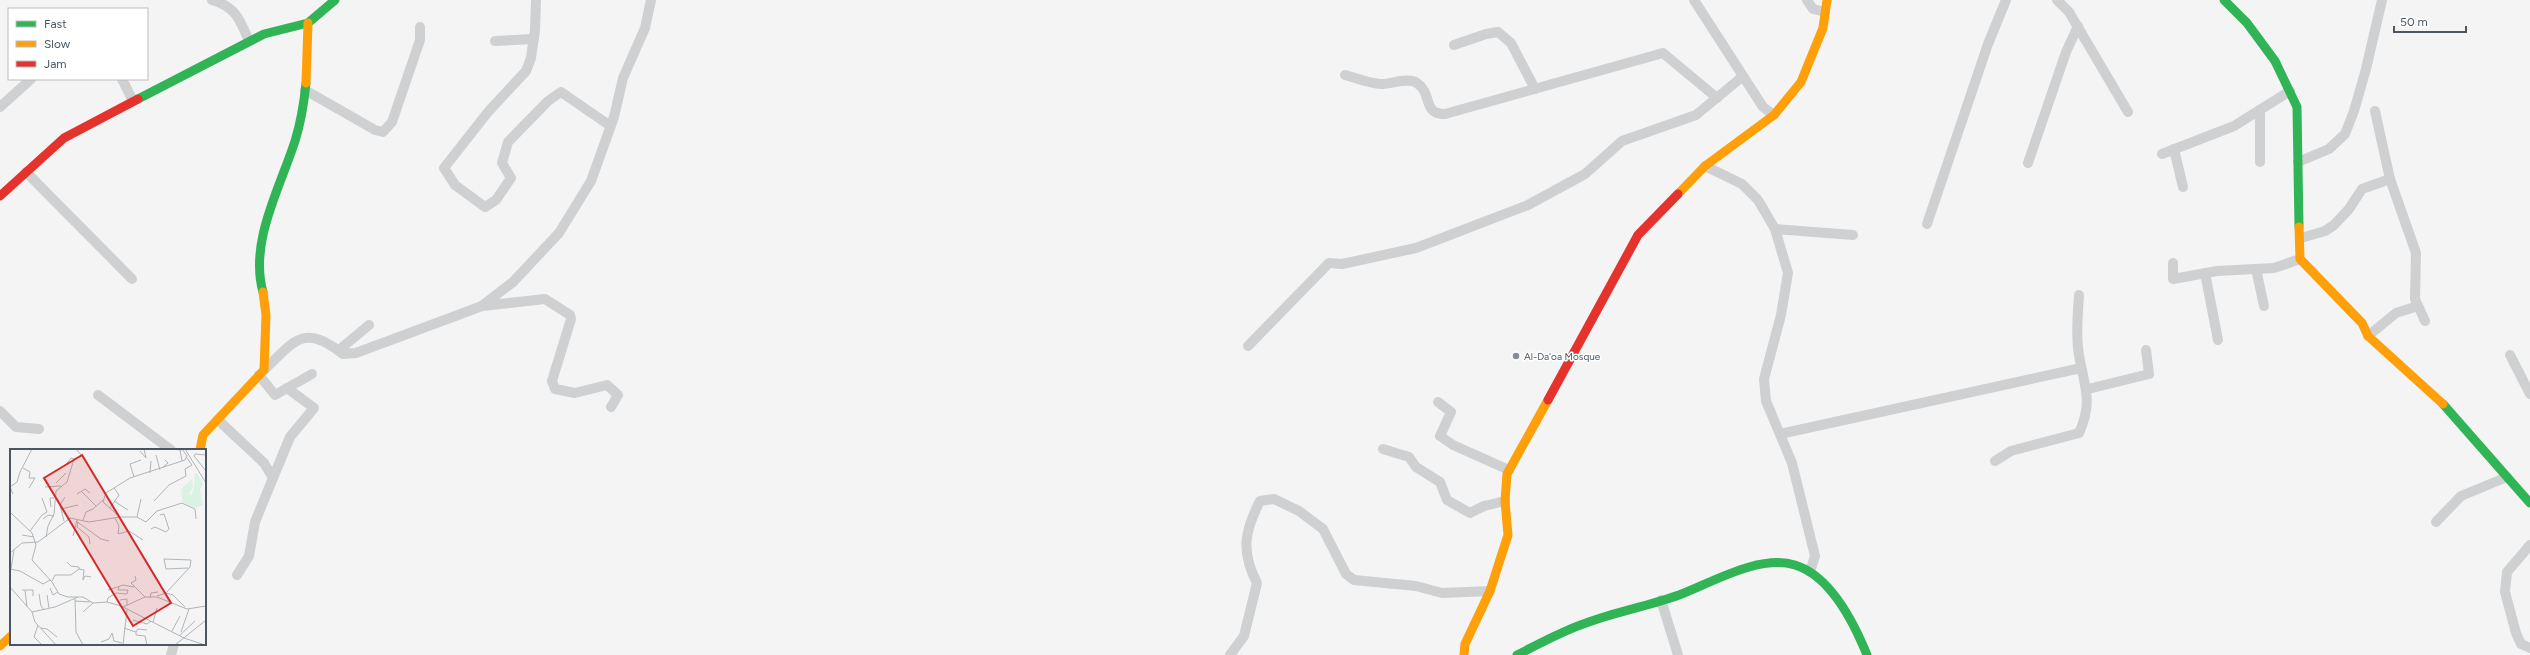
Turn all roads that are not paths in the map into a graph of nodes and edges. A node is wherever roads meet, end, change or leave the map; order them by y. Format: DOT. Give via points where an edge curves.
graph roads {
  1 [pos="212,0"];
  2 [pos="335,0"];
  3 [pos="536,0"];
  4 [pos="651,0"];
  5 [pos="1694,0"];
  6 [pos="1807,0"];
  7 [pos="1827,0"];
  8 [pos="2006,0"];
  9 [pos="2057,0"];
  10 [pos="2224,0"];
  11 [pos="2382,0"];
  12 [pos="1825,12"];
  13 [pos="308,23"];
  14 [pos="2078,26"];
  15 [pos="420,27"];
  16 [pos="534,38"];
  17 [pos="495,41"];
  18 [pos="249,42"];
  19 [pos="1454,45"];
  20 [pos="1345,76"];
  21 [pos="1742,77"];
  22 [pos="30,80"];
  23 [pos="122,80"];
  24 [pos="1535,88"];
  25 [pos="305,90"];
  26 [pos="2290,91"];
  27 [pos="1717,98"];
  28 [pos="133,101"];
  29 [pos="0,107"];
  30 [pos="2260,110"];
  31 [pos="2375,111"];
  32 [pos="2128,112"];
  33 [pos="1774,115"];
  34 [pos="609,125"];
  35 [pos="2174,149"];
  36 [pos="2162,154"];
  37 [pos="2260,162"];
  38 [pos="2298,162"];
  39 [pos="2028,163"];
  40 [pos="1705,166"];
  41 [pos="26,172"];
  42 [pos="2390,179"];
  43 [pos="2183,187"];
  44 [pos="0,196"];
  45 [pos="1927,224"];
  46 [pos="1775,229"];
  47 [pos="1853,235"];
  48 [pos="2301,238"];
  49 [pos="2300,259"];
  50 [pos="2173,263"];
  51 [pos="2256,269"];
  52 [pos="2205,273"];
  53 [pos="132,279"];
  54 [pos="2079,295"];
  55 [pos="482,306"];
  56 [pos="2264,306"];
  57 [pos="2418,306"];
  58 [pos="2425,321"];
  59 [pos="369,325"];
  60 [pos="2368,336"];
  61 [pos="2218,340"];
  62 [pos="1248,346"];
  63 [pos="338,350"];
  64 [pos="2146,350"];
  65 [pos="2510,355"];
  66 [pos="2081,368"];
  67 [pos="261,372"];
  68 [pos="312,374"];
  69 [pos="287,388"];
  70 [pos="2088,389"];
  71 [pos="2530,394"];
  72 [pos="98,395"];
  73 [pos="1438,402"];
  74 [pos="611,408"];
  75 [pos="0,411"];
  76 [pos="218,420"];
  77 [pos="39,429"];
  78 [pos="1780,434"];
  79 [pos="170,449"];
  80 [pos="200,449"];
  81 [pos="1383,449"];
  82 [pos="1995,461"];
  83 [pos="1509,470"];
  84 [pos="2507,477"];
  85 [pos="273,478"];
  86 [pos="1505,501"];
  87 [pos="2530,503"];
  88 [pos="2436,522"];
  89 [pos="2530,545"];
  90 [pos="1810,572"];
  91 [pos="237,576"];
  92 [pos="1490,591"];
  93 [pos="1661,600"];
  94 [pos="10,637"];
  95 [pos="174,645"];
  96 [pos="0,646"];
  97 [pos="2530,648"];
  98 [pos="171,655"];
  99 [pos="1230,655"];
  100 [pos="1464,655"];
  101 [pos="1517,655"];
  102 [pos="1678,655"];
  103 [pos="1867,655"];
  1 -- 18 [label="street" via="238,15"];
  2 -- 13 [label="street"];
  3 -- 16 [label="street"];
  4 -- 34 [label="street" via="645,28 623,78 614,117"];
  5 -- 21 [label="street"];
  6 -- 12 [label="street" via="1813,9"];
  7 -- 12 [label="street"];
  8 -- 45 [label="street" via="1988,44"];
  9 -- 14 [label="street"];
  10 -- 26 [label="street" via="2247,23 2275,61"];
  11 -- 38 [label="street" via="2366,69 2345,134 2329,149"];
  12 -- 33 [label="street" via="1823,28 1801,82"];
  13 -- 18 [label="street" via="264,34"];
  13 -- 25 [label="street"];
  14 -- 32 [label="street"];
  14 -- 39 [label="street" via="2066,52"];
  15 -- 25 [label="street" via="420,40 392,122 383,132 375,130"];
  16 -- 17 [label="street"];
  16 -- 34 [label="street" via="526,71 488,112 444,168 455,185 485,207 496,200 511,178 502,163 508,142 548,101 561,92"];
  18 -- 28 [label="street"];
  19 -- 24 [label="street" via="1498,32 1511,43"];
  20 -- 24 [label="street" via="1380,84 1406,81 1416,83 1425,91 1431,110 1437,114 1446,114"];
  21 -- 27 [label="street"];
  21 -- 33 [label="street" via="1763,107"];
  22 -- 29 [label="street"];
  23 -- 28 [label="street"];
  24 -- 27 [label="street" via="1663,53"];
  25 -- 67 [label="street" via="295,141 270,206 259,261 258,280 264,297"];
  26 -- 30 [label="street"];
  26 -- 38 [label="street" via="2297,107"];
  27 -- 62 [label="street" via="1696,115 1622,140 1585,174 1528,205 1416,248 1342,264 1328,263"];
  28 -- 41 [label="street" via="64,138"];
  30 -- 35 [label="street" via="2234,126"];
  30 -- 37 [label="street"];
  31 -- 42 [label="street"];
  33 -- 40 [label="street"];
  34 -- 55 [label="street" via="591,181 559,233 513,282"];
  35 -- 36 [label="street"];
  35 -- 43 [label="street"];
  38 -- 48 [label="street"];
  40 -- 46 [label="street" via="1742,184 1758,200"];
  40 -- 83 [label="street" via="1638,235"];
  41 -- 44 [label="street"];
  41 -- 53 [label="street"];
  42 -- 48 [label="street" via="2362,189 2349,209 2334,224 2324,231"];
  42 -- 57 [label="street" via="2416,253 2415,299"];
  46 -- 47 [label="street"];
  46 -- 78 [label="street" via="1788,273 1781,315 1764,379 1766,401"];
  48 -- 49 [label="street"];
  49 -- 51 [label="street" via="2274,268"];
  49 -- 60 [label="street" via="2362,323"];
  50 -- 52 [label="street" via="2173,279"];
  51 -- 52 [label="street"];
  51 -- 56 [label="street"];
  52 -- 61 [label="street"];
  54 -- 66 [label="street" via="2078,347"];
  55 -- 63 [label="street" via="356,353 343,354"];
  55 -- 74 [label="street" via="545,299 570,315 567,336 552,381 555,389 575,393 607,385 618,395"];
  57 -- 58 [label="street"];
  57 -- 60 [label="street" via="2396,313"];
  59 -- 63 [label="street"];
  60 -- 84 [label="street" via="2446,407"];
  63 -- 67 [label="street" via="310,336 296,339"];
  64 -- 70 [label="street" via="2148,374"];
  65 -- 71 [label="street"];
  66 -- 70 [label="street"];
  66 -- 78 [label="street"];
  67 -- 69 [label="street" via="275,395"];
  67 -- 76 [label="street"];
  68 -- 69 [label="street"];
  69 -- 85 [label="street" via="314,408 290,437"];
  70 -- 82 [label="street" via="2084,423 2078,433 2011,451"];
  72 -- 79 [label="street"];
  73 -- 83 [label="street" via="1451,412 1440,436 1453,446"];
  75 -- 77 [label="street" via="16,427"];
  76 -- 80 [label="street" via="203,435"];
  76 -- 85 [label="street" via="264,463"];
  78 -- 90 [label="street" via="1792,463 1815,556"];
  81 -- 86 [label="street" via="1409,457 1416,467 1440,482 1447,500 1470,513 1484,506"];
  83 -- 86 [label="street"];
  84 -- 87 [label="street"];
  84 -- 88 [label="street" via="2461,496"];
  85 -- 91 [label="street" via="255,522 249,556"];
  86 -- 92 [label="street" via="1508,535"];
  89 -- 97 [label="street" via="2507,572 2505,592 2516,633 2521,644"];
  90 -- 93 [label="street" via="1795,565 1764,564"];
  90 -- 103 [label="street" via="1824,585 1844,612"];
  92 -- 99 [label="street" via="1442,594 1416,586 1354,580 1346,574 1323,529 1299,511 1274,499 1260,501 1246,545 1248,564 1258,583 1244,636"];
  92 -- 100 [label="street" via="1465,644"];
  93 -- 101 [label="street" via="1586,623"];
  93 -- 102 [label="street"];
  94 -- 96 [label="street"];
  95 -- 98 [label="street"];
}
